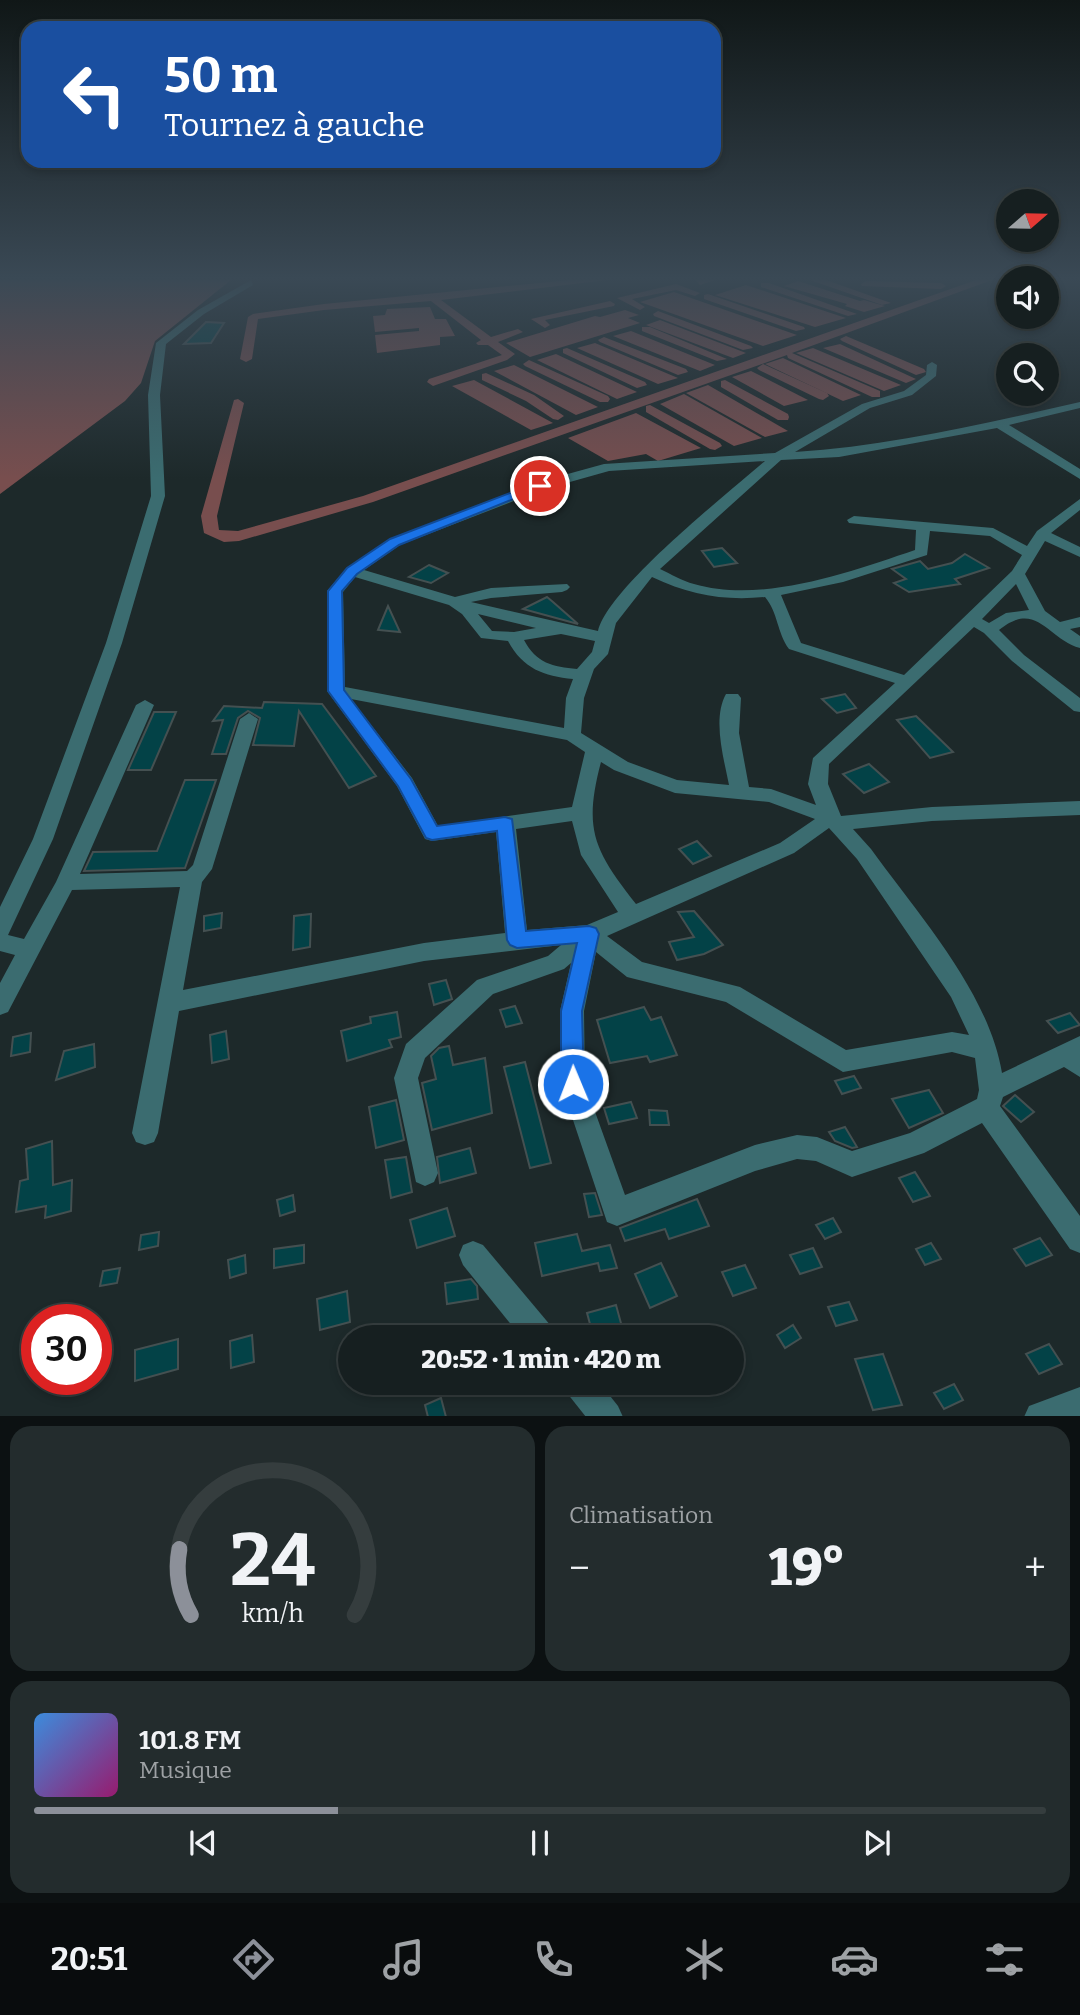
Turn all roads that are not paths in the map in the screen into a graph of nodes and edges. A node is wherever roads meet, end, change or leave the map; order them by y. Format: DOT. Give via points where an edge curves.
graph roads {
  1 [pos="160,346"];
  2 [pos="932,365"];
  3 [pos="1080,405"];
  4 [pos="999,424"];
  5 [pos="777,457"];
  6 [pos="1080,474"];
  7 [pos="1080,503"];
  8 [pos="854,520"];
  9 [pos="923,527"];
  10 [pos="1042,534"];
  11 [pos="1080,553"];
  12 [pos="1030,554"];
  13 [pos="650,570"];
  14 [pos="352,571"];
  15 [pos="1018,574"];
  16 [pos="562,587"];
  17 [pos="770,593"];
  18 [pos="454,602"];
  19 [pos="1039,614"];
  20 [pos="1080,622"];
  21 [pos="981,625"];
  22 [pos="1057,627"];
  23 [pos="561,629"];
  24 [pos="514,637"];
  25 [pos="606,638"];
  26 [pos="1080,643"];
  27 [pos="583,675"];
  28 [pos="907,681"];
  29 [pos="336,691"];
  30 [pos="732,698"];
  31 [pos="145,705"];
  32 [pos="1080,707"];
  33 [pos="249,719"];
  34 [pos="572,735"];
  35 [pos="595,750"];
  36 [pos="740,791"];
  37 [pos="1080,808"];
  38 [pos="581,813"];
  39 [pos="834,820"];
  40 [pos="505,824"];
  41 [pos="192,879"];
  42 [pos="66,882"];
  43 [pos="632,915"];
  44 [pos="0,929"];
  45 [pos="589,934"];
  46 [pos="517,940"];
  47 [pos="0,942"];
  48 [pos="30,950"];
  49 [pos="169,1003"];
  50 [pos="0,1005"];
  51 [pos="986,1051"];
  52 [pos="1075,1056"];
  53 [pos="990,1099"];
  54 [pos="145,1133"];
  55 [pos="425,1173"];
  56 [pos="1077,1226"];
  57 [pos="473,1255"];
  58 [pos="530,1325"];
  59 [pos="589,1395"];
  60 [pos="1080,1403"];
  61 [pos="607,1416"];
  62 [pos="1040,1416"];
  1 -- 44 [label="street" via="153,395 158,496 114,643 43,839"];
  2 -- 5 [label="street" via="931,376 908,393 866,407"];
  3 -- 4 [label="street"];
  4 -- 5 [label="street" via="839,453"];
  4 -- 6 [label="street"];
  5 -- 13 [label="street"];
  5 -- 14 [label="street" via="608,467 540,486 395,542"];
  7 -- 10 [label="street"];
  8 -- 9 [label="street"];
  9 -- 12 [label="street" via="993,532"];
  9 -- 17 [label="street" via="922,552 860,574"];
  10 -- 11 [label="street"];
  10 -- 12 [label="street"];
  12 -- 15 [label="street"];
  13 -- 17 [label="street" via="691,588 733,595"];
  13 -- 25 [label="street" via="608,622"];
  14 -- 18 [label="street"];
  14 -- 29 [label="street" via="335,591"];
  15 -- 19 [label="street"];
  15 -- 21 [label="street"];
  16 -- 18 [label="street" via="491,593"];
  17 -- 28 [label="street" via="778,599 788,639 795,646"];
  18 -- 23 [label="street"];
  18 -- 24 [label="street" via="468,611 487,635"];
  19 -- 21 [label="street" via="1016,614"];
  19 -- 22 [label="street"];
  20 -- 22 [label="street"];
  21 -- 28 [label="street"];
  21 -- 32 [label="street"];
  22 -- 26 [label="street"];
  23 -- 24 [label="street"];
  23 -- 25 [label="street"];
  24 -- 27 [label="street" via="523,656 538,668"];
  25 -- 27 [label="street"];
  27 -- 34 [label="street" via="575,698"];
  28 -- 39 [label="street" via="820,761 818,784"];
  29 -- 34 [label="street"];
  29 -- 40 [label="street" via="405,783 432,834"];
  30 -- 36 [label="street" via="732,757"];
  31 -- 42 [label="street"];
  33 -- 41 [label="street" via="202,869"];
  34 -- 35 [label="street"];
  35 -- 36 [label="street" via="621,766 675,786"];
  35 -- 38 [label="street"];
  36 -- 39 [label="street" via="771,796"];
  37 -- 39 [label="street"];
  38 -- 40 [label="street"];
  38 -- 43 [label="street" via="587,844"];
  39 -- 43 [label="street" via="787,848"];
  39 -- 51 [label="street" via="864,854 960,990"];
  40 -- 46 [label="street"];
  41 -- 42 [label="street"];
  41 -- 49 [label="street"];
  42 -- 48 [label="street"];
  43 -- 45 [label="street"];
  45 -- 46 [label="street"];
  45 -- 51 [label="street" via="635,970 732,994 843,1061 952,1042"];
  45 -- 53 [label="street" via="572,1011 573,1084 617,1212 755,1158 797,1147 817,1149 852,1164 915,1144"];
  45 -- 55 [label="street" via="556,963 485,987 415,1052 406,1078"];
  46 -- 49 [label="street" via="424,952"];
  47 -- 48 [label="street"];
  48 -- 50 [label="street"];
  49 -- 54 [label="street"];
  51 -- 53 [label="street"];
  52 -- 53 [label="street"];
  53 -- 56 [label="street" via="997,1126"];
  57 -- 58 [label="street"];
  59 -- 61 [label="street"];
  60 -- 62 [label="street"];
}
